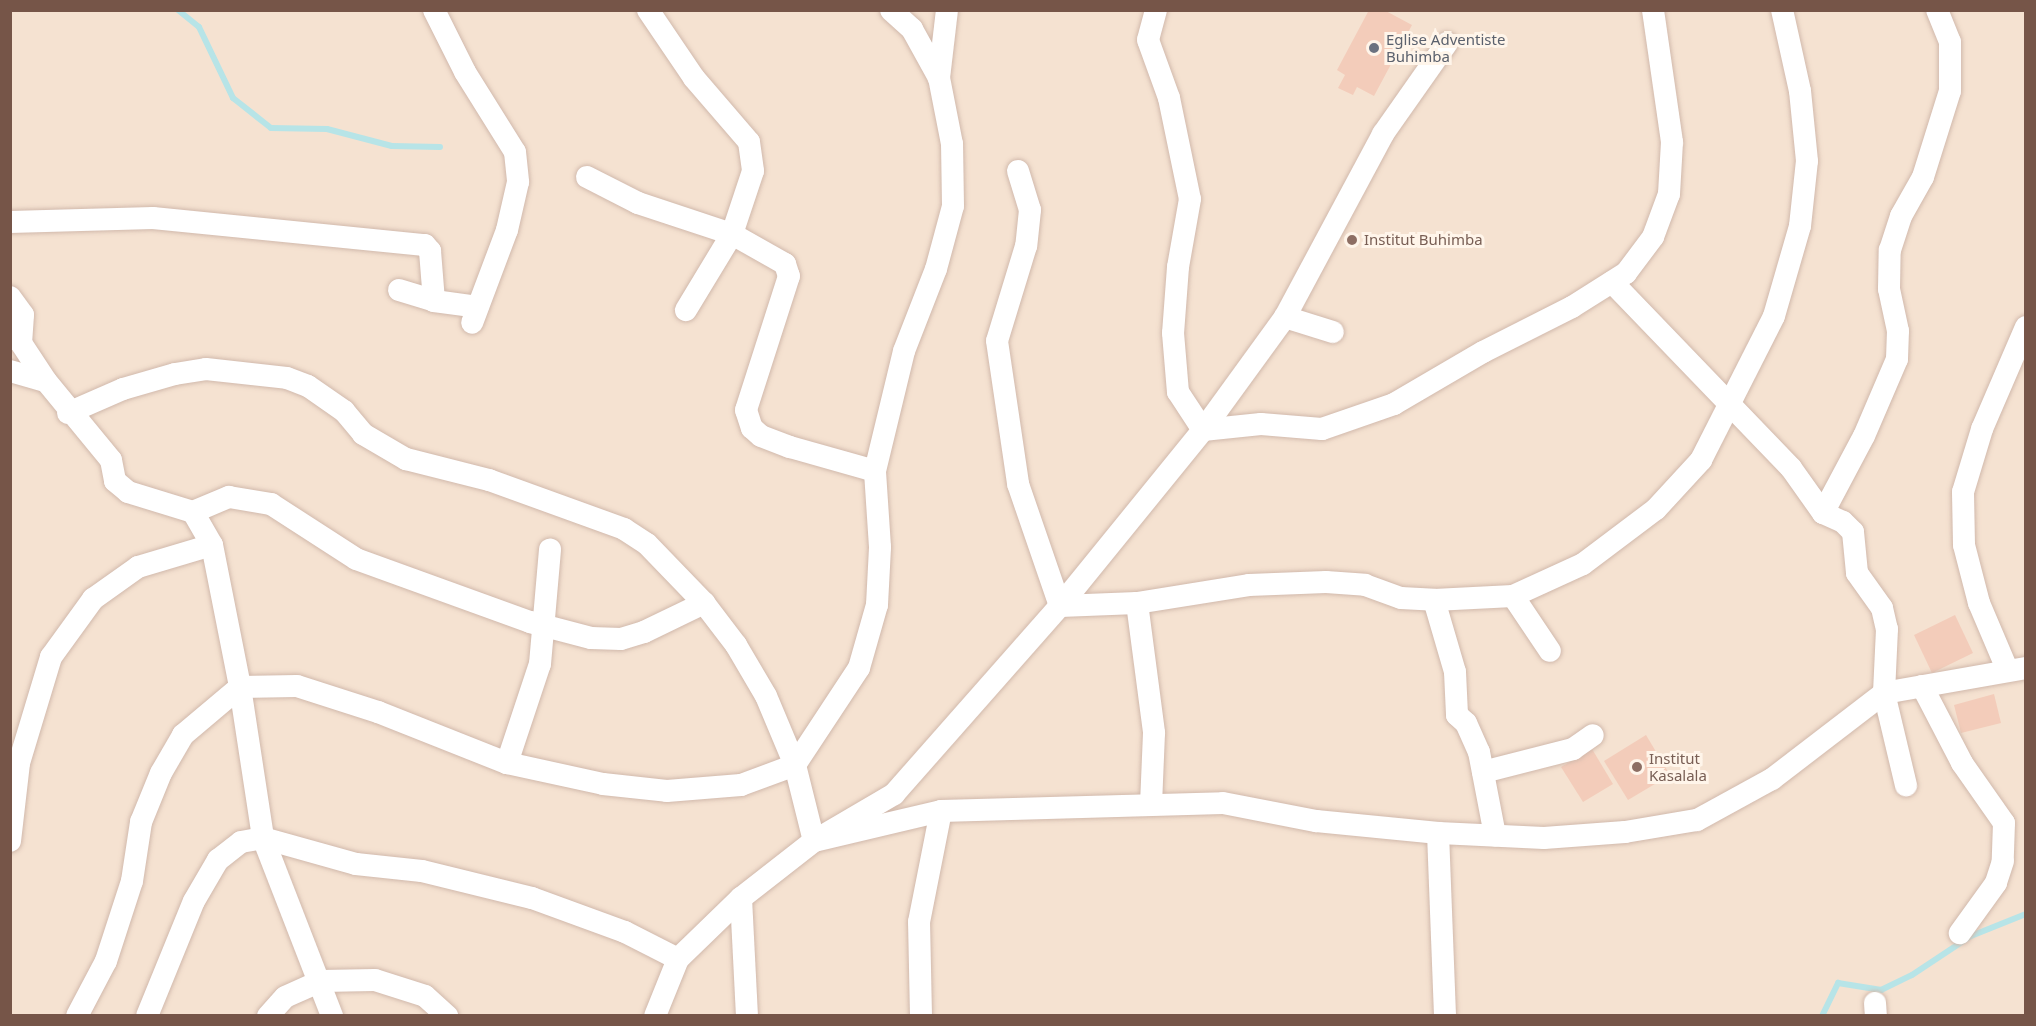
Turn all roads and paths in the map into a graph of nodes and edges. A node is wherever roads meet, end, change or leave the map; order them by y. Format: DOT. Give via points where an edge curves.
graph roads {
  1 [pos="434,10"];
  2 [pos="648,10"];
  3 [pos="891,10"];
  4 [pos="947,10"];
  5 [pos="1156,10"];
  6 [pos="1653,10"];
  7 [pos="1782,10"];
  8 [pos="1937,10"];
  9 [pos="1446,43"];
  10 [pos="939,78"];
  11 [pos="1018,171"];
  12 [pos="587,177"];
  13 [pos="10,222"];
  14 [pos="732,234"];
  15 [pos="1612,282"];
  16 [pos="399,290"];
  17 [pos="10,297"];
  18 [pos="434,301"];
  19 [pos="686,310"];
  20 [pos="1285,317"];
  21 [pos="2025,327"];
  22 [pos="1333,332"];
  23 [pos="10,371"];
  24 [pos="46,381"];
  25 [pos="1731,406"];
  26 [pos="68,412"];
  27 [pos="1203,430"];
  28 [pos="875,471"];
  29 [pos="193,512"];
  30 [pos="1823,513"];
  31 [pos="212,544"];
  32 [pos="550,549"];
  33 [pos="1513,596"];
  34 [pos="1434,600"];
  35 [pos="704,603"];
  36 [pos="1137,603"];
  37 [pos="1060,606"];
  38 [pos="543,625"];
  39 [pos="1550,651"];
  40 [pos="2016,669"];
  41 [pos="1922,686"];
  42 [pos="240,687"];
  43 [pos="1884,693"];
  44 [pos="1593,735"];
  45 [pos="507,763"];
  46 [pos="795,765"];
  47 [pos="1483,772"];
  48 [pos="1906,785"];
  49 [pos="1151,805"];
  50 [pos="941,811"];
  51 [pos="1438,833"];
  52 [pos="1495,834"];
  53 [pos="263,838"];
  54 [pos="10,841"];
  55 [pos="814,841"];
  56 [pos="741,898"];
  57 [pos="1960,933"];
  58 [pos="678,960"];
  59 [pos="321,981"];
  60 [pos="77,1016"];
  61 [pos="147,1016"];
  62 [pos="268,1016"];
  63 [pos="332,1016"];
  64 [pos="447,1016"];
  65 [pos="655,1016"];
  66 [pos="747,1016"];
  67 [pos="921,1016"];
  68 [pos="1445,1016"];
  1 -- 18 [label="street" via="465,72 515,152 519,182 507,230 475,315"];
  2 -- 14 [label="street" via="694,78 749,142 753,171"];
  3 -- 10 [label="street" via="912,30"];
  4 -- 10 [label="street"];
  5 -- 27 [label="street" via="1148,40 1169,98 1190,199 1178,267 1173,333 1178,392"];
  6 -- 15 [label="street" via="1672,142 1669,194 1653,237 1626,273"];
  7 -- 25 [label="street" via="1800,91 1807,161 1800,226 1774,316"];
  8 -- 30 [label="street" via="1950,42 1950,91 1923,177 1901,216 1890,250 1889,289 1898,331 1897,358 1864,436"];
  9 -- 20 [label="street" via="1383,134"];
  10 -- 28 [label="street" via="952,144 953,206 936,269 904,351"];
  11 -- 37 [label="street" via="1030,210 1026,246 997,341 1018,484"];
  12 -- 14 [label="street" via="638,203"];
  13 -- 18 [label="street" via="153,218 425,245 430,251"];
  14 -- 19 [label="street"];
  14 -- 28 [label="street" via="785,264 789,276 751,387 746,410 752,428 761,436 790,447"];
  15 -- 25 [label="street"];
  15 -- 27 [label="street" via="1394,404 1322,429 1261,424"];
  16 -- 18 [label="street"];
  17 -- 24 [label="street" via="23,315 21,343"];
  20 -- 22 [label="street"];
  20 -- 27 [label="street"];
  21 -- 40 [label="street" via="1982,429 1963,492 1964,545 1979,603"];
  23 -- 24 [label="street"];
  24 -- 26 [label="street"];
  25 -- 30 [label="street" via="1791,468"];
  25 -- 33 [label="street" via="1701,460 1656,509 1583,564"];
  26 -- 29 [label="street" via="111,460 115,481 128,492"];
  26 -- 35 [label="street" via="123,389 206,369 287,378 308,386 344,411 363,434 406,459 489,480 624,529 647,544"];
  27 -- 37 [label="street"];
  28 -- 46 [label="street" via="880,547 877,605 859,668"];
  29 -- 31 [label="street"];
  29 -- 38 [label="street" via="229,497 271,504 356,560"];
  30 -- 43 [label="street" via="1843,522 1853,532 1857,573 1882,608 1887,629"];
  31 -- 42 [label="street"];
  31 -- 54 [label="street" via="129,573 93,599 51,657 19,764"];
  32 -- 38 [label="street"];
  33 -- 34 [label="street"];
  33 -- 39 [label="street"];
  34 -- 36 [label="street" via="1401,598 1365,585 1326,582 1249,585"];
  34 -- 47 [label="street" via="1455,672 1457,715 1472,736"];
  35 -- 38 [label="street" via="621,639 591,638"];
  35 -- 46 [label="street" via="766,696"];
  36 -- 37 [label="street"];
  36 -- 49 [label="street" via="1154,733"];
  37 -- 55 [label="street" via="894,794"];
  38 -- 45 [label="street" via="540,664"];
  40 -- 41 [label="street"];
  41 -- 43 [label="street"];
  41 -- 57 [label="street" via="1962,763 2004,823 2003,861 1996,883"];
  42 -- 45 [label="street" via="297,686 378,712"];
  42 -- 53 [label="street"];
  42 -- 60 [label="street" via="183,735 161,773 141,822 132,881 106,961"];
  43 -- 48 [label="street"];
  43 -- 52 [label="street" via="1772,779 1697,820 1625,832 1544,838"];
  44 -- 47 [label="street" via="1573,749"];
  45 -- 46 [label="street" via="603,784 667,791 741,785"];
  46 -- 55 [label="street"];
  47 -- 52 [label="street"];
  49 -- 50 [label="street"];
  49 -- 51 [label="street" via="1223,802 1316,821"];
  50 -- 55 [label="street"];
  50 -- 67 [label="street" via="919,922"];
  51 -- 52 [label="street"];
  51 -- 68 [label="street"];
  53 -- 58 [label="street" via="357,864 422,871 532,898 625,932"];
  53 -- 59 [label="street"];
  53 -- 61 [label="street" via="241,842 218,860 194,901"];
  55 -- 56 [label="street"];
  56 -- 58 [label="street"];
  56 -- 66 [label="street"];
  58 -- 65 [label="street"];
  59 -- 62 [label="street" via="285,997"];
  59 -- 63 [label="street"];
  59 -- 64 [label="street" via="375,980 425,996"];
}
